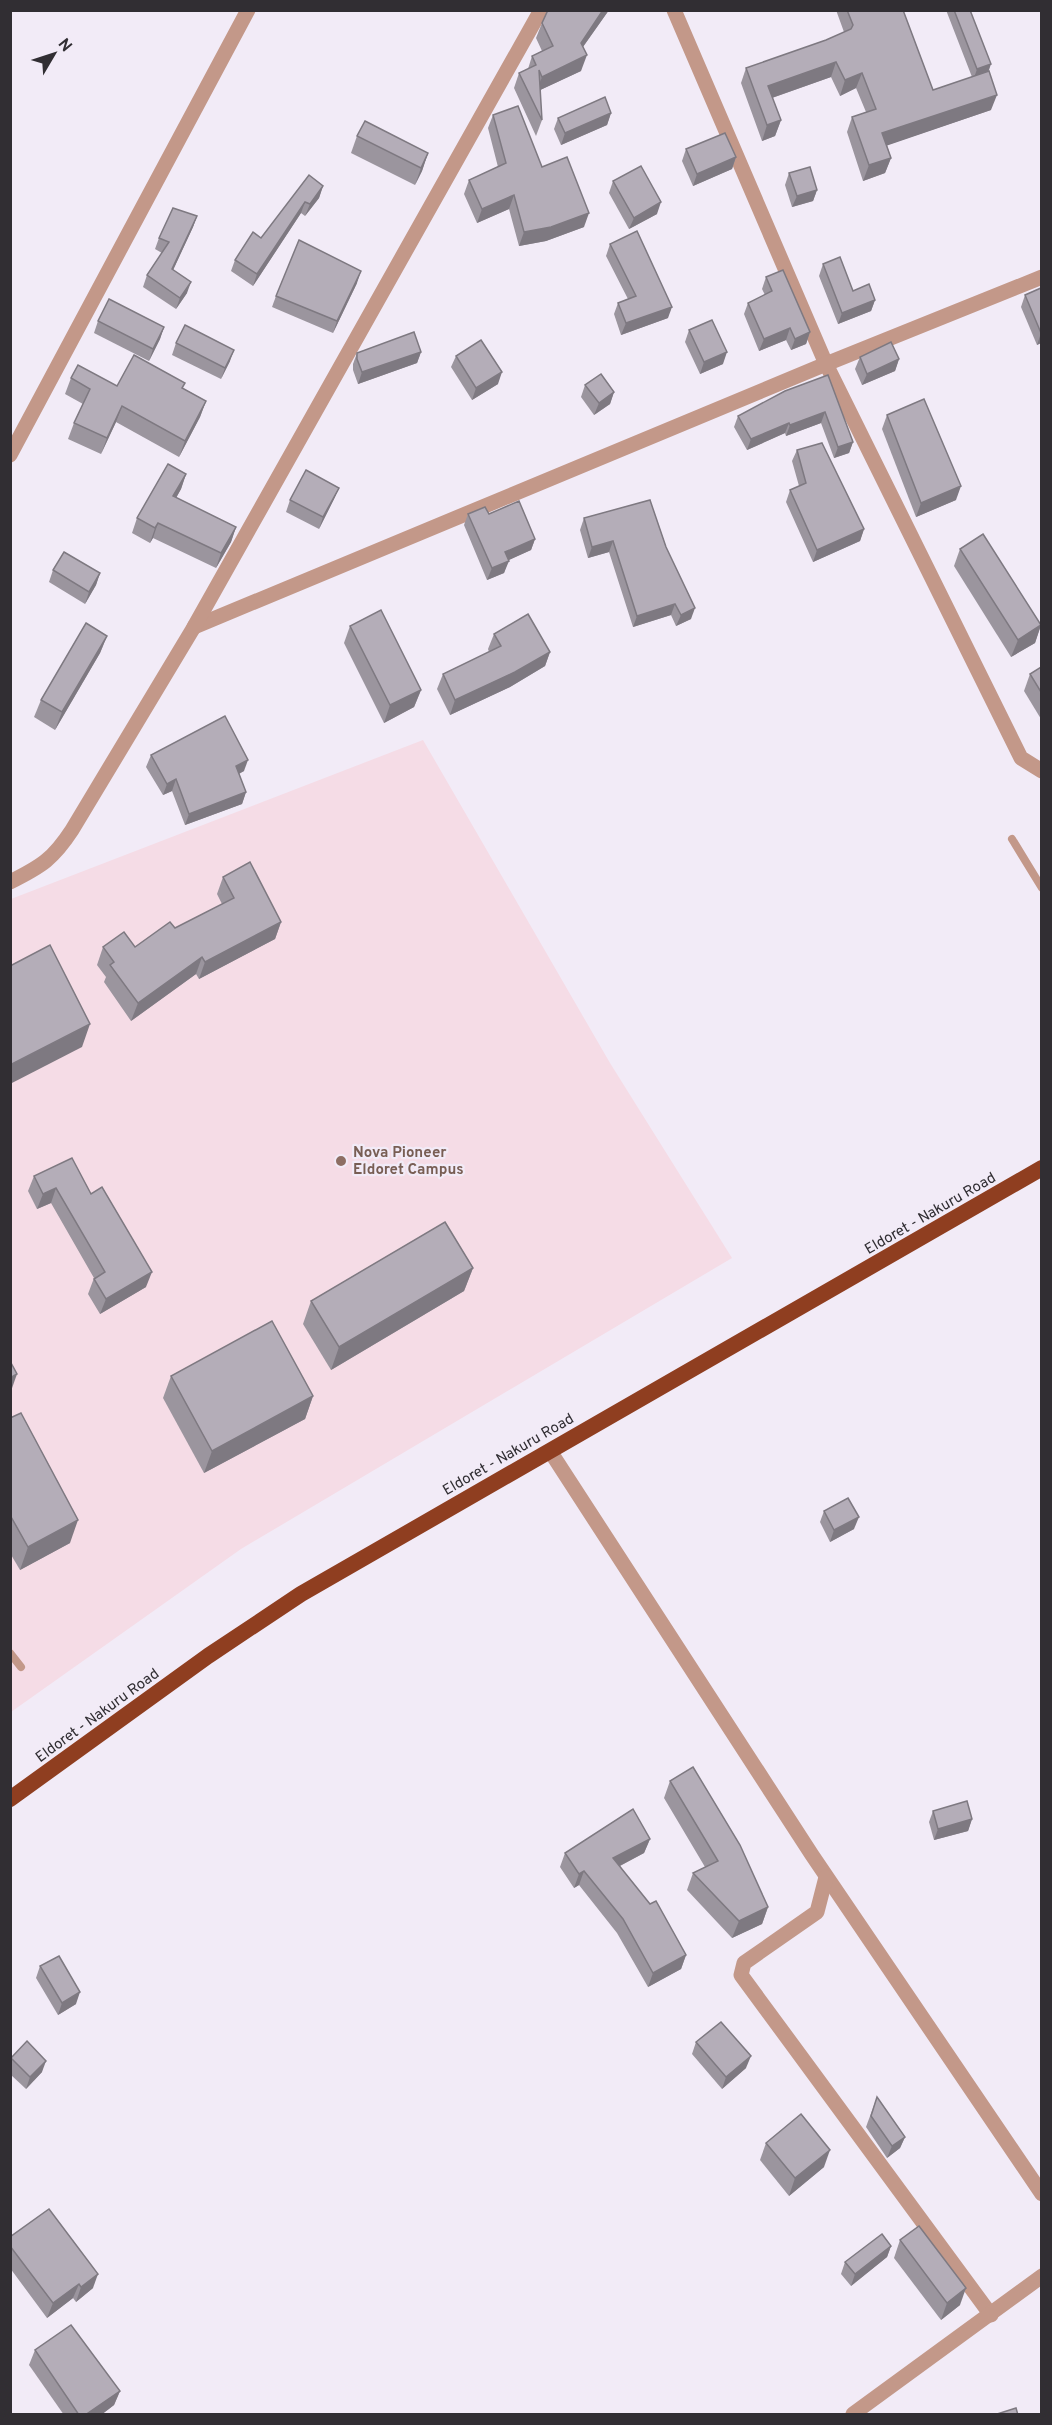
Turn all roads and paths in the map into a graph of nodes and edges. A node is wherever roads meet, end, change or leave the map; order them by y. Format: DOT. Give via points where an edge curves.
graph roads {
  1 [pos="248,10"];
  2 [pos="541,10"];
  3 [pos="674,10"];
  4 [pos="1041,277"];
  5 [pos="826,364"];
  6 [pos="10,455"];
  7 [pos="194,627"];
  8 [pos="1041,771"];
  9 [pos="1012,839"];
  10 [pos="10,882"];
  11 [pos="1041,888"];
  12 [pos="1041,1168"];
  13 [pos="550,1450"];
  14 [pos="10,1653"];
  15 [pos="21,1667"];
  16 [pos="10,1799"];
  17 [pos="826,1877"];
  18 [pos="1041,2194"];
  19 [pos="1041,2276"];
  20 [pos="991,2316"];
  21 [pos="853,2415"];
  1 -- 6 [label="street"];
  2 -- 7 [label="street"];
  3 -- 5 [label="street"];
  4 -- 5 [label="street"];
  5 -- 7 [label="street"];
  5 -- 8 [label="street" via="1021,758"];
  7 -- 10 [label="street" via="56,854"];
  9 -- 11 [label="lane"];
  12 -- 13 [label="highway, Eldoret - Nakuru Road"];
  13 -- 16 [label="highway, Eldoret - Nakuru Road" via="301,1594"];
  13 -- 17 [label="street"];
  14 -- 15 [label="lane"];
  17 -- 18 [label="street"];
  17 -- 20 [label="street" via="817,1912 744,1963 741,1975"];
  19 -- 20 [label="street"];
  20 -- 21 [label="street"];
}
